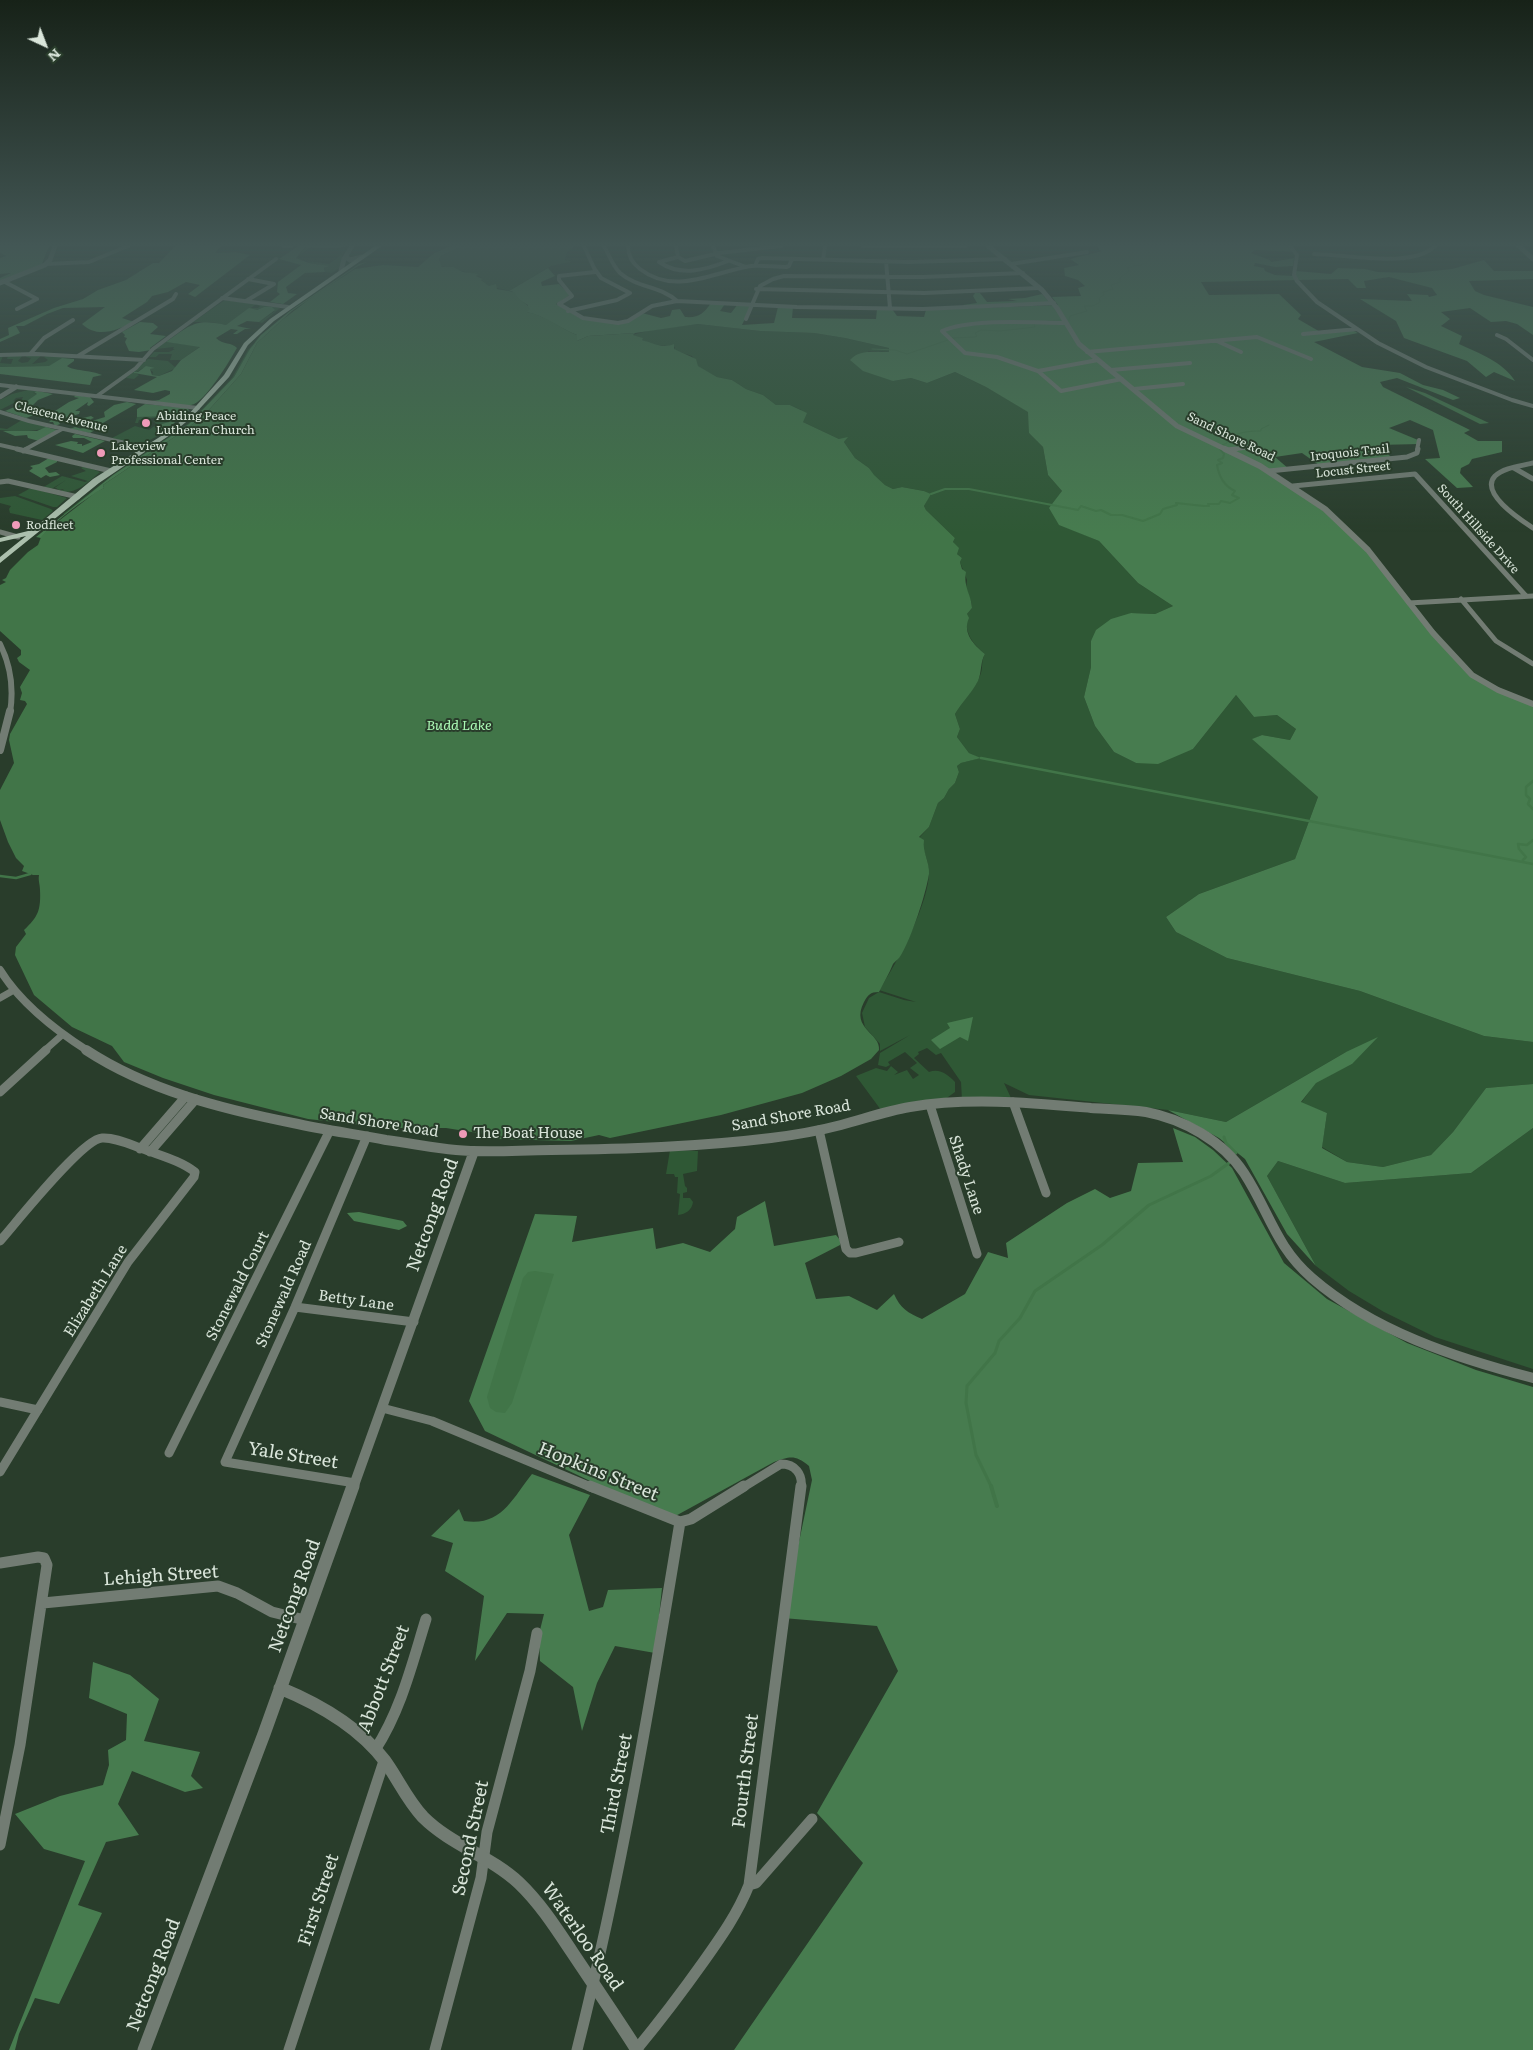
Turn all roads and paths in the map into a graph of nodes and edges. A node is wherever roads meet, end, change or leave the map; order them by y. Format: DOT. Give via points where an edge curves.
graph roads {
  1 [pos="41,342"];
  2 [pos="103,342"];
  3 [pos="163,342"];
  4 [pos="248,342"];
  5 [pos="953,342"];
  6 [pos="1078,342"];
  7 [pos="1210,342"];
  8 [pos="1219,342"];
  9 [pos="1270,342"];
  10 [pos="1376,342"];
  11 [pos="1510,342"];
  12 [pos="1088,352"];
  13 [pos="1240,352"];
  14 [pos="31,353"];
  15 [pos="0,355"];
  16 [pos="78,356"];
  17 [pos="144,360"];
  18 [pos="1098,360"];
  19 [pos="1311,360"];
  20 [pos="1533,360"];
  21 [pos="1190,363"];
  22 [pos="1111,370"];
  23 [pos="1038,371"];
  24 [pos="1122,379"];
  25 [pos="1183,384"];
  26 [pos="0,385"];
  27 [pos="16,387"];
  28 [pos="1134,389"];
  29 [pos="97,396"];
  30 [pos="0,397"];
  31 [pos="1533,406"];
  32 [pos="198,408"];
  33 [pos="0,412"];
  34 [pos="62,429"];
  35 [pos="1419,440"];
  36 [pos="1215,444"];
  37 [pos="0,445"];
  38 [pos="1251,447"];
  39 [pos="147,448"];
  40 [pos="24,450"];
  41 [pos="1227,450"];
  42 [pos="1533,463"];
  43 [pos="1514,468"];
  44 [pos="111,471"];
  45 [pos="1269,472"];
  46 [pos="1415,474"];
  47 [pos="1533,479"];
  48 [pos="1,482"];
  49 [pos="1293,486"];
  50 [pos="78,497"];
  51 [pos="41,527"];
  52 [pos="1533,528"];
  53 [pos="0,532"];
  54 [pos="6,534"];
  55 [pos="18,537"];
  56 [pos="0,539"];
  57 [pos="0,561"];
  58 [pos="1526,596"];
  59 [pos="1533,596"];
  60 [pos="1461,599"];
  61 [pos="1409,603"];
  62 [pos="0,644"];
  63 [pos="8,662"];
  64 [pos="0,664"];
  65 [pos="1533,664"];
  66 [pos="1533,704"];
  67 [pos="0,750"];
  68 [pos="0,971"];
  69 [pos="14,990"];
  70 [pos="0,998"];
  71 [pos="62,1035"];
  72 [pos="0,1092"];
  73 [pos="186,1096"];
  74 [pos="196,1099"];
  75 [pos="1014,1102"];
  76 [pos="930,1105"];
  77 [pos="330,1130"];
  78 [pos="819,1130"];
  79 [pos="368,1136"];
  80 [pos="140,1149"];
  81 [pos="150,1152"];
  82 [pos="474,1152"];
  83 [pos="1046,1193"];
  84 [pos="0,1241"];
  85 [pos="898,1242"];
  86 [pos="977,1254"];
  87 [pos="295,1307"];
  88 [pos="414,1322"];
  89 [pos="1533,1378"];
  90 [pos="0,1402"];
  91 [pos="382,1408"];
  92 [pos="38,1410"];
  93 [pos="169,1453"];
  94 [pos="225,1462"];
  95 [pos="0,1472"];
  96 [pos="355,1483"];
  97 [pos="680,1522"];
  98 [pos="0,1563"];
  99 [pos="43,1603"];
  100 [pos="426,1619"];
  101 [pos="305,1620"];
  102 [pos="537,1633"];
  103 [pos="280,1688"];
  104 [pos="379,1756"];
  105 [pos="812,1820"];
  106 [pos="0,1845"];
  107 [pos="485,1857"];
  108 [pos="750,1885"];
  109 [pos="594,1984"];
  110 [pos="144,2050"];
  111 [pos="289,2050"];
  112 [pos="435,2050"];
  113 [pos="577,2050"];
  114 [pos="637,2050"];
  1 -- 14 [label="street"];
  2 -- 16 [label="street"];
  3 -- 17 [label="street"];
  4 -- 32 [label="main road" via="227,376"];
  5 -- 23 [label="street" via="967,354 997,357"];
  6 -- 12 [label="street, Sand Shore Road"];
  7 -- 12 [label="street"];
  8 -- 13 [label="street"];
  9 -- 19 [label="street"];
  10 -- 31 [label="street" via="1421,365"];
  11 -- 20 [label="street"];
  12 -- 18 [label="street, Sand Shore Road"];
  14 -- 15 [label="street"];
  14 -- 16 [label="street"];
  16 -- 17 [label="street"];
  17 -- 29 [label="street"];
  18 -- 22 [label="street, Sand Shore Road"];
  18 -- 23 [label="street"];
  21 -- 22 [label="street"];
  22 -- 24 [label="street, Sand Shore Road"];
  23 -- 24 [label="street" via="1061,391"];
  24 -- 28 [label="street, Sand Shore Road"];
  25 -- 28 [label="street"];
  26 -- 27 [label="street"];
  27 -- 29 [label="street"];
  27 -- 30 [label="street"];
  28 -- 36 [label="street, Sand Shore Road" via="1176,426"];
  29 -- 32 [label="street"];
  32 -- 39 [label="main road"];
  33 -- 34 [label="street, Cleacene Avenue"];
  34 -- 39 [label="street, Cleacene Avenue"];
  34 -- 40 [label="street"];
  35 -- 45 [label="street, Iroquois Trail" via="1418,453 1407,457"];
  36 -- 41 [label="street, Sand Shore Road"];
  37 -- 40 [label="street"];
  38 -- 41 [label="street"];
  39 -- 44 [label="main road"];
  40 -- 44 [label="street"];
  41 -- 45 [label="street, Sand Shore Road"];
  42 -- 43 [label="street"];
  43 -- 47 [label="street"];
  43 -- 52 [label="street" via="1494,476 1490,489 1515,516"];
  44 -- 50 [label="main road"];
  45 -- 49 [label="street, Sand Shore Road"];
  46 -- 49 [label="street, Locust Street"];
  46 -- 58 [label="street, South Hillside Drive"];
  48 -- 50 [label="street"];
  49 -- 61 [label="street, Sand Shore Road" via="1352,532"];
  50 -- 51 [label="main road"];
  51 -- 55 [label="main road"];
  51 -- 57 [label="main road"];
  53 -- 54 [label="street"];
  54 -- 55 [label="street"];
  54 -- 56 [label="street"];
  55 -- 56 [label="main road"];
  58 -- 59 [label="street"];
  58 -- 60 [label="street"];
  60 -- 61 [label="street"];
  60 -- 65 [label="street" via="1496,641"];
  61 -- 66 [label="street, Sand Shore Road" via="1475,677"];
  62 -- 63 [label="street"];
  63 -- 64 [label="street"];
  63 -- 67 [label="street" via="13,694"];
  68 -- 69 [label="street, Sand Shore Road"];
  69 -- 70 [label="street"];
  69 -- 71 [label="street, Sand Shore Road"];
  71 -- 72 [label="street"];
  71 -- 73 [label="street, Sand Shore Road" via="94,1057"];
  73 -- 74 [label="street, Sand Shore Road"];
  73 -- 80 [label="street"];
  74 -- 77 [label="street, Sand Shore Road" via="244,1113"];
  74 -- 81 [label="street"];
  75 -- 76 [label="street, Sand Shore Road"];
  75 -- 83 [label="street"];
  75 -- 89 [label="street, Sand Shore Road" via="1140,1112 1181,1123 1213,1142 1233,1159 1250,1182 1285,1248 1302,1268 1332,1292 1376,1319 1433,1346 1480,1364"];
  76 -- 78 [label="street, Sand Shore Road"];
  76 -- 86 [label="street, Shady Lane"];
  77 -- 79 [label="street, Sand Shore Road"];
  77 -- 93 [label="street, Stonewald Court"];
  78 -- 82 [label="street, Sand Shore Road" via="701,1145"];
  78 -- 85 [label="street" via="848,1252 856,1253"];
  79 -- 82 [label="street, Sand Shore Road"];
  79 -- 87 [label="street, Stonewald Road"];
  80 -- 81 [label="street, Elizabeth Lane"];
  80 -- 84 [label="street, Elizabeth Lane" via="106,1138 88,1144"];
  81 -- 92 [label="street, Elizabeth Lane" via="190,1166 195,1176 128,1262"];
  82 -- 88 [label="street, Netcong Road"];
  87 -- 88 [label="street, Betty Lane"];
  87 -- 94 [label="street, Stonewald Road"];
  88 -- 91 [label="street, Netcong Road"];
  90 -- 92 [label="street"];
  91 -- 96 [label="street, Netcong Road"];
  91 -- 97 [label="street, Hopkins Street" via="466,1434"];
  92 -- 95 [label="street, Elizabeth Lane"];
  94 -- 96 [label="street, Yale Street"];
  96 -- 101 [label="street, Netcong Road"];
  97 -- 108 [label="street, Fourth Street" via="776,1466 785,1463 799,1471 802,1480"];
  97 -- 109 [label="street, Third Street" via="652,1693"];
  98 -- 99 [label="street" via="44,1558 47,1565"];
  99 -- 101 [label="street, Lehigh Street" via="218,1586 232,1589 266,1610"];
  99 -- 106 [label="street"];
  100 -- 104 [label="street, Abbott Street"];
  101 -- 103 [label="street, Netcong Road"];
  102 -- 107 [label="street, Second Street" via="487,1832"];
  103 -- 104 [label="street, Waterloo Road" via="328,1712"];
  103 -- 110 [label="street, Netcong Road"];
  104 -- 107 [label="street, Waterloo Road" via="408,1800 434,1828 463,1848"];
  104 -- 111 [label="street, First Street"];
  105 -- 108 [label="street"];
  107 -- 109 [label="street, Waterloo Road" via="506,1871 532,1897"];
  107 -- 112 [label="street, Second Street" via="464,1949"];
  108 -- 114 [label="street, Fourth Street" via="740,1908 719,1940"];
  109 -- 113 [label="street, Third Street"];
  109 -- 114 [label="street, Waterloo Road"];
}
